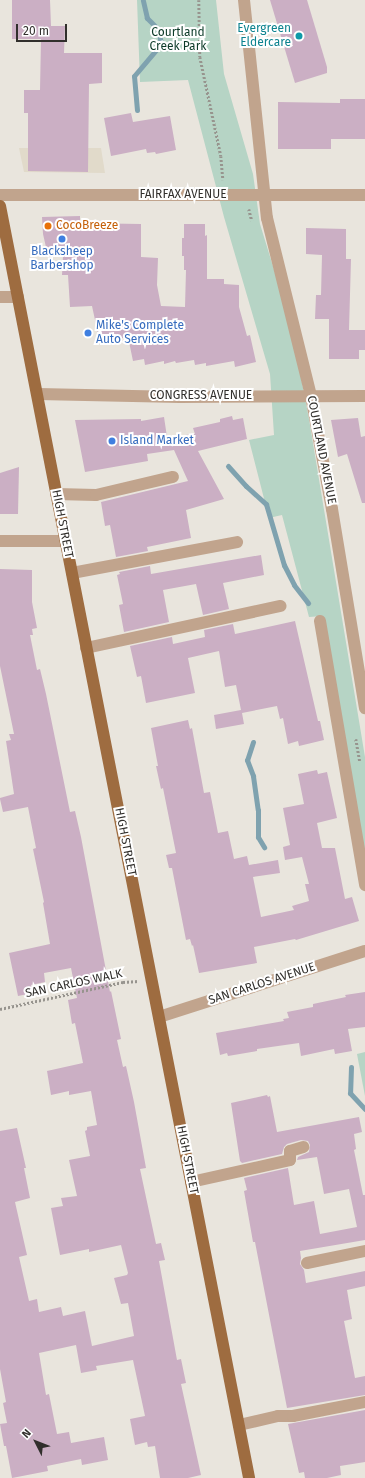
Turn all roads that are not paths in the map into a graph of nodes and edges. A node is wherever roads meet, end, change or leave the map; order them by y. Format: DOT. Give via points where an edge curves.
graph roads {
  1 [pos="244,0"];
  2 [pos="0,195"];
  3 [pos="264,195"];
  4 [pos="365,195"];
  5 [pos="0,206"];
  6 [pos="0,297"];
  7 [pos="18,297"];
  8 [pos="38,394"];
  9 [pos="311,396"];
  10 [pos="365,396"];
  11 [pos="173,477"];
  12 [pos="56,494"];
  13 [pos="0,541"];
  14 [pos="65,541"];
  15 [pos="237,542"];
  16 [pos="72,573"];
  17 [pos="281,606"];
  18 [pos="320,621"];
  19 [pos="86,648"];
  20 [pos="365,708"];
  21 [pos="365,885"];
  22 [pos="365,951"];
  23 [pos="159,1017"];
  24 [pos="304,1147"];
  25 [pos="191,1182"];
  26 [pos="365,1251"];
  27 [pos="306,1263"];
  28 [pos="365,1402"];
  29 [pos="239,1425"];
  30 [pos="249,1478"];
  1 -- 3 [label="street, COURTLAND AVENUE"];
  2 -- 3 [label="street, FAIRFAX AVENUE"];
  3 -- 4 [label="street, FAIRFAX AVENUE"];
  3 -- 9 [label="street, COURTLAND AVENUE" via="267,218"];
  5 -- 7 [label="main road, HIGH STREET"];
  6 -- 7 [label="street"];
  7 -- 8 [label="main road, HIGH STREET"];
  8 -- 9 [label="street, CONGRESS AVENUE"];
  8 -- 12 [label="main road, HIGH STREET"];
  9 -- 10 [label="street, CONGRESS AVENUE"];
  9 -- 20 [label="street, COURTLAND AVENUE"];
  11 -- 12 [label="street" via="96,495"];
  12 -- 14 [label="main road, HIGH STREET"];
  13 -- 14 [label="street"];
  14 -- 16 [label="main road, HIGH STREET"];
  15 -- 16 [label="street"];
  16 -- 19 [label="main road, HIGH STREET"];
  17 -- 19 [label="street"];
  18 -- 21 [label="street"];
  19 -- 23 [label="main road, HIGH STREET"];
  22 -- 23 [label="street, SAN CARLOS AVENUE"];
  23 -- 25 [label="main road, HIGH STREET"];
  24 -- 25 [label="street" via="290,1151 290,1160"];
  25 -- 29 [label="main road, HIGH STREET"];
  26 -- 27 [label="street"];
  28 -- 29 [label="street"];
  29 -- 30 [label="main road, HIGH STREET"];
}
